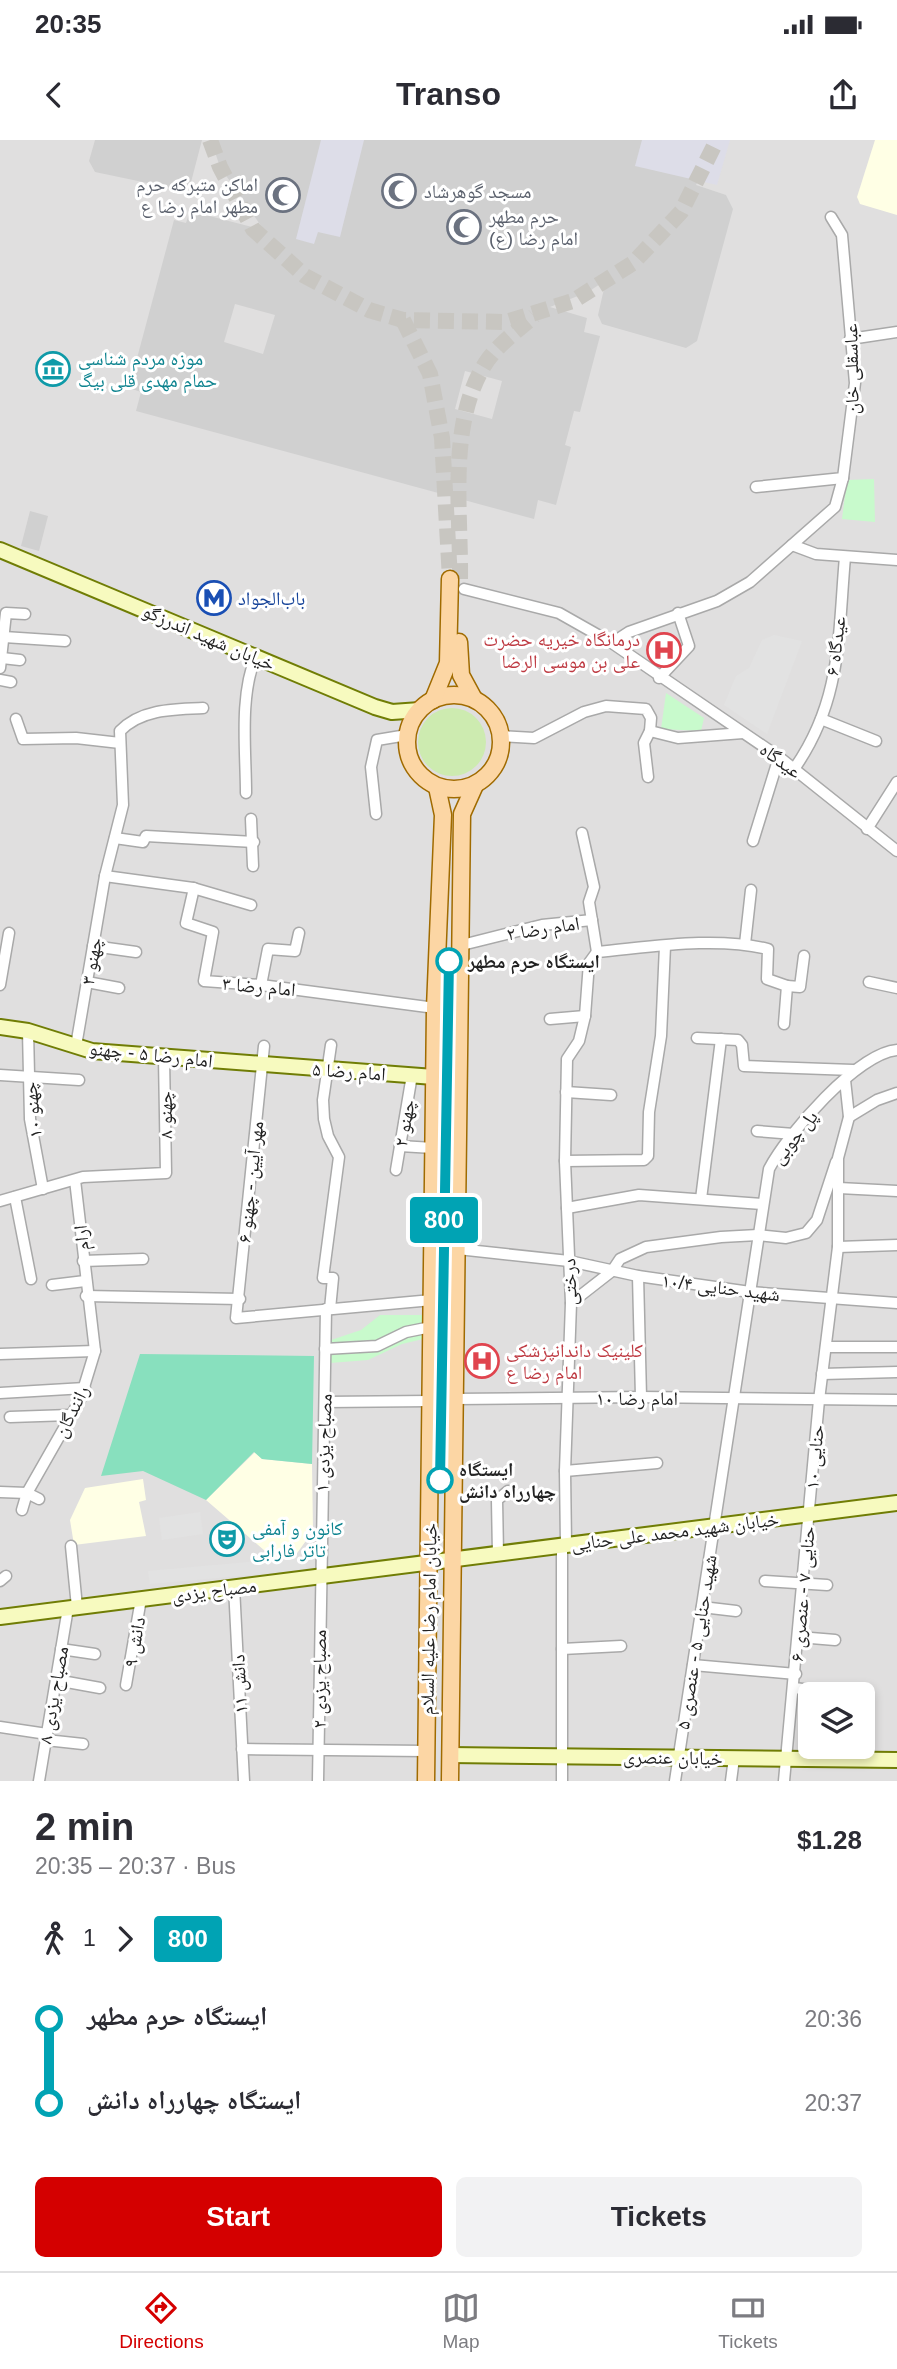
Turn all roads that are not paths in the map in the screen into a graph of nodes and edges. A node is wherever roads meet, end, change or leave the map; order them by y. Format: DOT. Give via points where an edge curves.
graph roads {
  1 [pos="831,217"];
  2 [pos="897,332"];
  3 [pos="850,339"];
  4 [pos="843,478"];
  5 [pos="756,487"];
  6 [pos="792,545"];
  7 [pos="0,550"];
  8 [pos="845,557"];
  9 [pos="897,560"];
  10 [pos="458,582"];
  11 [pos="678,613"];
  12 [pos="25,614"];
  13 [pos="3,634"];
  14 [pos="65,641"];
  15 [pos="612,643"];
  16 [pos="256,656"];
  17 [pos="20,660"];
  18 [pos="1,663"];
  19 [pos="659,678"];
  20 [pos="474,699"];
  21 [pos="427,705"];
  22 [pos="203,708"];
  23 [pos="16,719"];
  24 [pos="821,719"];
  25 [pos="650,731"];
  26 [pos="743,733"];
  27 [pos="407,735"];
  28 [pos="501,736"];
  29 [pos="876,741"];
  30 [pos="120,743"];
  31 [pos="779,757"];
  32 [pos="794,769"];
  33 [pos="648,777"];
  34 [pos="897,782"];
  35 [pos="475,785"];
  36 [pos="437,786"];
  37 [pos="246,793"];
  38 [pos="376,814"];
  39 [pos="251,819"];
  40 [pos="867,829"];
  41 [pos="582,833"];
  42 [pos="115,838"];
  43 [pos="753,841"];
  44 [pos="254,842"];
  45 [pos="897,851"];
  46 [pos="253,866"];
  47 [pos="105,876"];
  48 [pos="194,888"];
  49 [pos="751,890"];
  50 [pos="251,905"];
  51 [pos="592,920"];
  52 [pos="9,933"];
  53 [pos="299,933"];
  54 [pos="745,944"];
  55 [pos="462,945"];
  56 [pos="665,946"];
  57 [pos="93,947"];
  58 [pos="136,952"];
  59 [pos="597,952"];
  60 [pos="804,957"];
  61 [pos="87,982"];
  62 [pos="869,982"];
  63 [pos="0,985"];
  64 [pos="261,985"];
  65 [pos="787,986"];
  66 [pos="119,988"];
  67 [pos="897,988"];
  68 [pos="435,1008"];
  69 [pos="585,1016"];
  70 [pos="550,1019"];
  71 [pos="784,1024"];
  72 [pos="0,1027"];
  73 [pos="28,1031"];
  74 [pos="697,1038"];
  75 [pos="721,1039"];
  76 [pos="331,1045"];
  77 [pos="76,1046"];
  78 [pos="264,1046"];
  79 [pos="897,1050"];
  80 [pos="164,1058"];
  81 [pos="263,1066"];
  82 [pos="330,1068"];
  83 [pos="853,1070"];
  84 [pos="0,1075"];
  85 [pos="412,1075"];
  86 [pos="29,1077"];
  87 [pos="435,1077"];
  88 [pos="79,1080"];
  89 [pos="845,1080"];
  90 [pos="566,1092"];
  91 [pos="897,1093"];
  92 [pos="611,1095"];
  93 [pos="849,1117"];
  94 [pos="757,1131"];
  95 [pos="794,1134"];
  96 [pos="400,1146"];
  97 [pos="433,1148"];
  98 [pos="838,1158"];
  99 [pos="565,1161"];
  100 [pos="396,1170"];
  101 [pos="75,1180"];
  102 [pos="839,1188"];
  103 [pos="43,1189"];
  104 [pos="897,1191"];
  105 [pos="15,1197"];
  106 [pos="701,1199"];
  107 [pos="0,1201"];
  108 [pos="762,1204"];
  109 [pos="566,1208"];
  110 [pos="758,1235"];
  111 [pos="897,1245"];
  112 [pos="838,1247"];
  113 [pos="458,1249"];
  114 [pos="143,1259"];
  115 [pos="83,1261"];
  116 [pos="569,1261"];
  117 [pos="612,1271"];
  118 [pos="638,1276"];
  119 [pos="31,1279"];
  120 [pos="85,1281"];
  121 [pos="52,1285"];
  122 [pos="750,1292"];
  123 [pos="86,1296"];
  124 [pos="240,1299"];
  125 [pos="432,1300"];
  126 [pos="830,1300"];
  127 [pos="571,1303"];
  128 [pos="897,1303"];
  129 [pos="328,1309"];
  130 [pos="431,1327"];
  131 [pos="826,1347"];
  132 [pos="897,1347"];
  133 [pos="325,1349"];
  134 [pos="95,1351"];
  135 [pos="0,1354"];
  136 [pos="897,1372"];
  137 [pos="821,1374"];
  138 [pos="85,1388"];
  139 [pos="0,1393"];
  140 [pos="641,1397"];
  141 [pos="566,1398"];
  142 [pos="733,1398"];
  143 [pos="455,1399"];
  144 [pos="819,1400"];
  145 [pos="897,1400"];
  146 [pos="430,1401"];
  147 [pos="325,1402"];
  148 [pos="70,1415"];
  149 [pos="10,1416"];
  150 [pos="657,1463"];
  151 [pos="565,1471"];
  152 [pos="508,1491"];
  153 [pos="0,1492"];
  154 [pos="27,1493"];
  155 [pos="39,1499"];
  156 [pos="897,1503"];
  157 [pos="22,1510"];
  158 [pos="809,1514"];
  159 [pos="714,1526"];
  160 [pos="564,1545"];
  161 [pos="71,1546"];
  162 [pos="498,1554"];
  163 [pos="454,1560"];
  164 [pos="428,1563"];
  165 [pos="319,1576"];
  166 [pos="765,1581"];
  167 [pos="803,1582"];
  168 [pos="827,1585"];
  169 [pos="234,1587"];
  170 [pos="141,1599"];
  171 [pos="702,1607"];
  172 [pos="73,1608"];
  173 [pos="736,1611"];
  174 [pos="0,1617"];
  175 [pos="799,1637"];
  176 [pos="835,1640"];
  177 [pos="621,1646"];
  178 [pos="61,1649"];
  179 [pos="562,1649"];
  180 [pos="95,1654"];
  181 [pos="693,1665"];
  182 [pos="796,1674"];
  183 [pos="56,1680"];
  184 [pos="126,1685"];
  185 [pos="100,1688"];
  186 [pos="794,1688"];
  187 [pos="798,1688"];
  188 [pos="0,1727"];
  189 [pos="46,1737"];
  190 [pos="83,1744"];
  191 [pos="242,1749"];
  192 [pos="318,1749"];
  193 [pos="426,1751"];
  194 [pos="450,1755"];
  195 [pos="562,1756"];
  196 [pos="678,1758"];
  197 [pos="734,1758"];
  198 [pos="786,1759"];
  199 [pos="897,1760"];
  200 [pos="39,1781"];
  201 [pos="244,1781"];
  202 [pos="318,1781"];
  203 [pos="426,1781"];
  204 [pos="450,1781"];
  205 [pos="562,1781"];
  206 [pos="675,1781"];
  207 [pos="731,1781"];
  208 [pos="785,1781"];
  1 -- 3 [label="street, عباسقلی خان" via="842,235"];
  2 -- 3 [label="street"];
  3 -- 4 [label="street, عباسقلی خان" via="855,383"];
  4 -- 5 [label="street"];
  4 -- 6 [label="street, عباسقلی خان" via="835,507"];
  6 -- 8 [label="street"];
  6 -- 11 [label="street, عباسقلی خان" via="733,593"];
  7 -- 16 [label="main road, خیابان شهید اندرزگو"];
  8 -- 9 [label="street"];
  8 -- 24 [label="street, عیدگاه ۶" via="838,659"];
  10 -- 15 [label="street" via="559,614"];
  10 -- 20 [label="main road" via="459,662"];
  10 -- 21 [label="main road" via="448,663"];
  11 -- 15 [label="street, عباسقلی خان"];
  11 -- 19 [label="street" via="689,646"];
  12 -- 13 [label="street" via="6,613"];
  13 -- 14 [label="street"];
  13 -- 18 [label="street"];
  15 -- 19 [label="street, عیدگاه"];
  16 -- 21 [label="main road, خیابان شهید اندرزگو" via="391,712"];
  16 -- 37 [label="street" via="247,713"];
  17 -- 18 [label="street"];
  19 -- 26 [label="street, عیدگاه"];
  20 -- 21 [label="main road" via="454,695"];
  20 -- 28 [label="main road" via="487,708"];
  21 -- 27 [label="main road"];
  22 -- 30 [label="street" via="159,711 129,721 120,731"];
  23 -- 30 [label="street" via="23,739"];
  24 -- 29 [label="street"];
  24 -- 32 [label="street, عیدگاه ۶"];
  25 -- 26 [label="street" via="678,738"];
  25 -- 28 [label="street" via="646,709 606,706 534,738"];
  25 -- 33 [label="street" via="644,743"];
  26 -- 31 [label="street, عیدگاه"];
  27 -- 36 [label="main road" via="414,767"];
  27 -- 38 [label="street" via="377,740 371,767"];
  28 -- 35 [label="main road" via="496,764"];
  30 -- 42 [label="street, چهنو ۳" via="123,806"];
  31 -- 32 [label="street, عیدگاه"];
  31 -- 43 [label="street"];
  32 -- 40 [label="street, عیدگاه"];
  34 -- 40 [label="street"];
  35 -- 36 [label="main road" via="461,790"];
  35 -- 55 [label="main road, خیابان امام رضا علیه السلام" via="462,814"];
  36 -- 68 [label="main road, خیابان امام رضا علیه السلام" via="443,815"];
  39 -- 44 [label="street"];
  40 -- 45 [label="street, عیدگاه"];
  41 -- 51 [label="street" via="594,887 589,902"];
  42 -- 44 [label="street"];
  42 -- 47 [label="street, چهنو ۳"];
  44 -- 46 [label="street"];
  47 -- 48 [label="street"];
  47 -- 57 [label="street, چهنو ۳"];
  48 -- 50 [label="street"];
  48 -- 64 [label="street, امام رضا ۳" via="186,923 213,931 204,981"];
  49 -- 54 [label="street"];
  51 -- 55 [label="street, امام رضا ۲" via="542,925"];
  51 -- 59 [label="street, امام رضا ۲"];
  52 -- 63 [label="street"];
  53 -- 64 [label="street" via="295,951 268,949"];
  54 -- 56 [label="street"];
  54 -- 65 [label="street" via="768,949 767,979"];
  55 -- 113 [label="main road, خیابان امام رضا علیه السلام"];
  56 -- 59 [label="street"];
  56 -- 99 [label="street" via="648,1156 644,1160"];
  57 -- 58 [label="street"];
  57 -- 61 [label="street, چهنو ۳"];
  59 -- 69 [label="street, درختی" via="589,963"];
  60 -- 65 [label="street" via="801,985"];
  61 -- 66 [label="street"];
  61 -- 77 [label="street, چهنو ۳"];
  62 -- 67 [label="street"];
  64 -- 68 [label="street, امام رضا ۳"];
  65 -- 71 [label="street"];
  68 -- 87 [label="main road, خیابان امام رضا علیه السلام"];
  69 -- 70 [label="street"];
  69 -- 90 [label="street, درختی" via="578,1044 568,1055"];
  72 -- 73 [label="main road, امام رضا ۵ - چهنو"];
  73 -- 77 [label="main road, امام رضا ۵ - چهنو"];
  73 -- 86 [label="street, چهنو ۱۰"];
  74 -- 75 [label="street"];
  75 -- 83 [label="street" via="741,1042 744,1066"];
  75 -- 106 [label="street"];
  76 -- 82 [label="street"];
  77 -- 80 [label="main road, امام رضا ۵ - چهنو"];
  78 -- 81 [label="street, مهر آیین - چهنو ۶"];
  79 -- 83 [label="street" via="872,1056"];
  80 -- 81 [label="main road, امام رضا ۵ - چهنو"];
  80 -- 101 [label="street, چهنو ۸" via="166,1173"];
  81 -- 82 [label="main road, امام رضا ۵"];
  81 -- 124 [label="street, مهر آیین - چهنو ۶" via="247,1188"];
  82 -- 85 [label="main road, امام رضا ۵"];
  82 -- 129 [label="street, مصباح یزدی ۱" via="324,1119 339,1157 323,1278 332,1278"];
  83 -- 89 [label="street, پل چوبی"];
  84 -- 86 [label="street"];
  85 -- 87 [label="main road, امام رضا ۵"];
  85 -- 96 [label="street, چهنو ۲"];
  86 -- 88 [label="street"];
  86 -- 103 [label="street, چهنو ۱۰" via="30,1119"];
  87 -- 97 [label="main road, خیابان امام رضا علیه السلام"];
  89 -- 93 [label="street"];
  89 -- 95 [label="street, پل چوبی"];
  90 -- 92 [label="street"];
  90 -- 99 [label="street, درختی"];
  91 -- 93 [label="street"];
  93 -- 98 [label="street"];
  94 -- 95 [label="street"];
  95 -- 108 [label="street, پل چوبی" via="769,1169"];
  96 -- 97 [label="street"];
  96 -- 100 [label="street, چهنو ۲"];
  97 -- 125 [label="main road, خیابان امام رضا علیه السلام"];
  98 -- 102 [label="street, حنایی ۱۰"];
  98 -- 110 [label="street" via="812,1228 786,1237"];
  99 -- 109 [label="street, درختی"];
  101 -- 103 [label="street"];
  101 -- 115 [label="street, ارام"];
  102 -- 104 [label="street"];
  102 -- 112 [label="street, حنایی ۱۰"];
  103 -- 105 [label="street"];
  105 -- 107 [label="street"];
  105 -- 119 [label="street"];
  106 -- 108 [label="street"];
  106 -- 109 [label="street" via="639,1195"];
  108 -- 110 [label="street, پل چوبی"];
  109 -- 116 [label="street, درختی"];
  110 -- 117 [label="street" via="646,1247 620,1259"];
  110 -- 122 [label="street"];
  111 -- 112 [label="street"];
  112 -- 126 [label="street, حنایی ۱۰"];
  113 -- 116 [label="street, شهید حنایی ۱۰/۴"];
  113 -- 143 [label="main road, خیابان امام رضا علیه السلام"];
  114 -- 115 [label="street"];
  115 -- 120 [label="street, ارام"];
  116 -- 117 [label="street, شهید حنایی ۱۰/۴"];
  116 -- 127 [label="street, درختی"];
  117 -- 118 [label="street, شهید حنایی ۱۰/۴"];
  117 -- 127 [label="street"];
  118 -- 122 [label="street, شهید حنایی ۱۰/۴"];
  118 -- 140 [label="street"];
  120 -- 121 [label="street"];
  120 -- 123 [label="street, ارام"];
  122 -- 126 [label="street, شهید حنایی ۱۰/۴"];
  122 -- 142 [label="street"];
  123 -- 124 [label="street"];
  123 -- 134 [label="street, رانندگان"];
  124 -- 129 [label="street, مهر آیین - چهنو ۶" via="236,1318"];
  125 -- 129 [label="street"];
  125 -- 130 [label="main road, خیابان امام رضا علیه السلام"];
  126 -- 128 [label="street, شهید حنایی ۱۰/۴"];
  126 -- 131 [label="street, حنایی ۱۰"];
  127 -- 141 [label="street, درختی"];
  129 -- 133 [label="street, مصباح یزدی ۱"];
  130 -- 133 [label="street" via="406,1332 377,1346"];
  130 -- 146 [label="main road, خیابان امام رضا علیه السلام"];
  131 -- 132 [label="street"];
  131 -- 137 [label="street, حنایی ۱۰"];
  133 -- 147 [label="street, مصباح یزدی ۱"];
  134 -- 135 [label="street"];
  134 -- 138 [label="street, رانندگان"];
  136 -- 137 [label="street"];
  137 -- 144 [label="street, حنایی ۱۰"];
  138 -- 139 [label="street"];
  138 -- 148 [label="street, رانندگان"];
  140 -- 141 [label="street, امام رضا ۱۰"];
  140 -- 142 [label="street, امام رضا ۱۰"];
  141 -- 143 [label="street, امام رضا ۱۰"];
  141 -- 151 [label="street, درختی"];
  142 -- 144 [label="street, امام رضا ۱۰"];
  142 -- 159 [label="street, شهید حنایی ۵ - عنصری ۵"];
  143 -- 163 [label="main road, خیابان امام رضا علیه السلام"];
  144 -- 145 [label="street, امام رضا ۱۰"];
  144 -- 158 [label="street, حنایی ۱۰"];
  146 -- 147 [label="street"];
  146 -- 164 [label="main road, خیابان امام رضا علیه السلام"];
  147 -- 165 [label="street, مصباح یزدی ۱"];
  148 -- 149 [label="street"];
  148 -- 154 [label="street, رانندگان"];
  150 -- 151 [label="street"];
  151 -- 160 [label="street, درختی"];
  152 -- 162 [label="street" via="497,1500"];
  153 -- 154 [label="street"];
  154 -- 155 [label="street"];
  154 -- 157 [label="street, رانندگان"];
  156 -- 158 [label="main road, خیابان شهید محمد علی حنایی"];
  158 -- 159 [label="main road, خیابان شهید محمد علی حنایی"];
  158 -- 167 [label="street, حنایی ۷ - عنصری ۶"];
  159 -- 160 [label="main road, خیابان شهید محمد علی حنایی"];
  159 -- 171 [label="street, شهید حنایی ۵ - عنصری ۵"];
  160 -- 162 [label="main road, خیابان شهید محمد علی حنایی"];
  160 -- 179 [label="street, درختی"];
  161 -- 172 [label="street, مصباح یزدی ۸"];
  162 -- 163 [label="main road, خیابان شهید محمد علی حنایی"];
  163 -- 164 [label="main road, خیابان شهید محمد علی حنایی"];
  163 -- 194 [label="main road, خیابان امام رضا علیه السلام"];
  164 -- 165 [label="main road, مصباح یزدی"];
  164 -- 193 [label="main road, خیابان امام رضا علیه السلام"];
  165 -- 169 [label="main road, مصباح یزدی"];
  165 -- 192 [label="street, مصباح یزدی ۲"];
  166 -- 167 [label="street"];
  167 -- 168 [label="street"];
  167 -- 175 [label="street, حنایی ۷ - عنصری ۶"];
  169 -- 170 [label="main road, مصباح یزدی"];
  169 -- 191 [label="street, دانش ۱۱"];
  170 -- 172 [label="main road, مصباح یزدی"];
  170 -- 184 [label="street, دانش ۹"];
  171 -- 173 [label="street"];
  171 -- 181 [label="street, شهید حنایی ۵ - عنصری ۵"];
  172 -- 174 [label="main road, مصباح یزدی"];
  172 -- 178 [label="street, مصباح یزدی ۸"];
  175 -- 176 [label="street"];
  175 -- 182 [label="street, حنایی ۷ - عنصری ۶"];
  177 -- 179 [label="street"];
  178 -- 180 [label="street"];
  178 -- 183 [label="street, مصباح یزدی ۸"];
  179 -- 195 [label="street, درختی"];
  181 -- 182 [label="street"];
  181 -- 196 [label="street, شهید حنایی ۵ - عنصری ۵"];
  182 -- 186 [label="street, حنایی ۷ - عنصری ۶"];
  183 -- 185 [label="street"];
  183 -- 189 [label="street, مصباح یزدی ۸"];
  186 -- 187 [label="street"];
  186 -- 198 [label="street, حنایی ۷ - عنصری ۶"];
  188 -- 189 [label="street"];
  189 -- 190 [label="street"];
  189 -- 200 [label="street, مصباح یزدی ۸"];
  191 -- 192 [label="street"];
  191 -- 201 [label="street, دانش ۱۱"];
  192 -- 193 [label="street"];
  192 -- 202 [label="street, مصباح یزدی ۲"];
  193 -- 203 [label="main road, خیابان امام رضا علیه السلام"];
  194 -- 195 [label="main road, خیابان عنصری"];
  194 -- 204 [label="main road, خیابان امام رضا علیه السلام"];
  195 -- 196 [label="main road, خیابان عنصری"];
  195 -- 205 [label="street, درختی"];
  196 -- 197 [label="main road, خیابان عنصری"];
  196 -- 206 [label="street, شهید حنایی ۵ - عنصری ۵"];
  197 -- 198 [label="main road, خیابان عنصری"];
  197 -- 207 [label="street"];
  198 -- 199 [label="main road, خیابان عنصری"];
  198 -- 208 [label="street, حنایی ۷ - عنصری ۶"];
}
